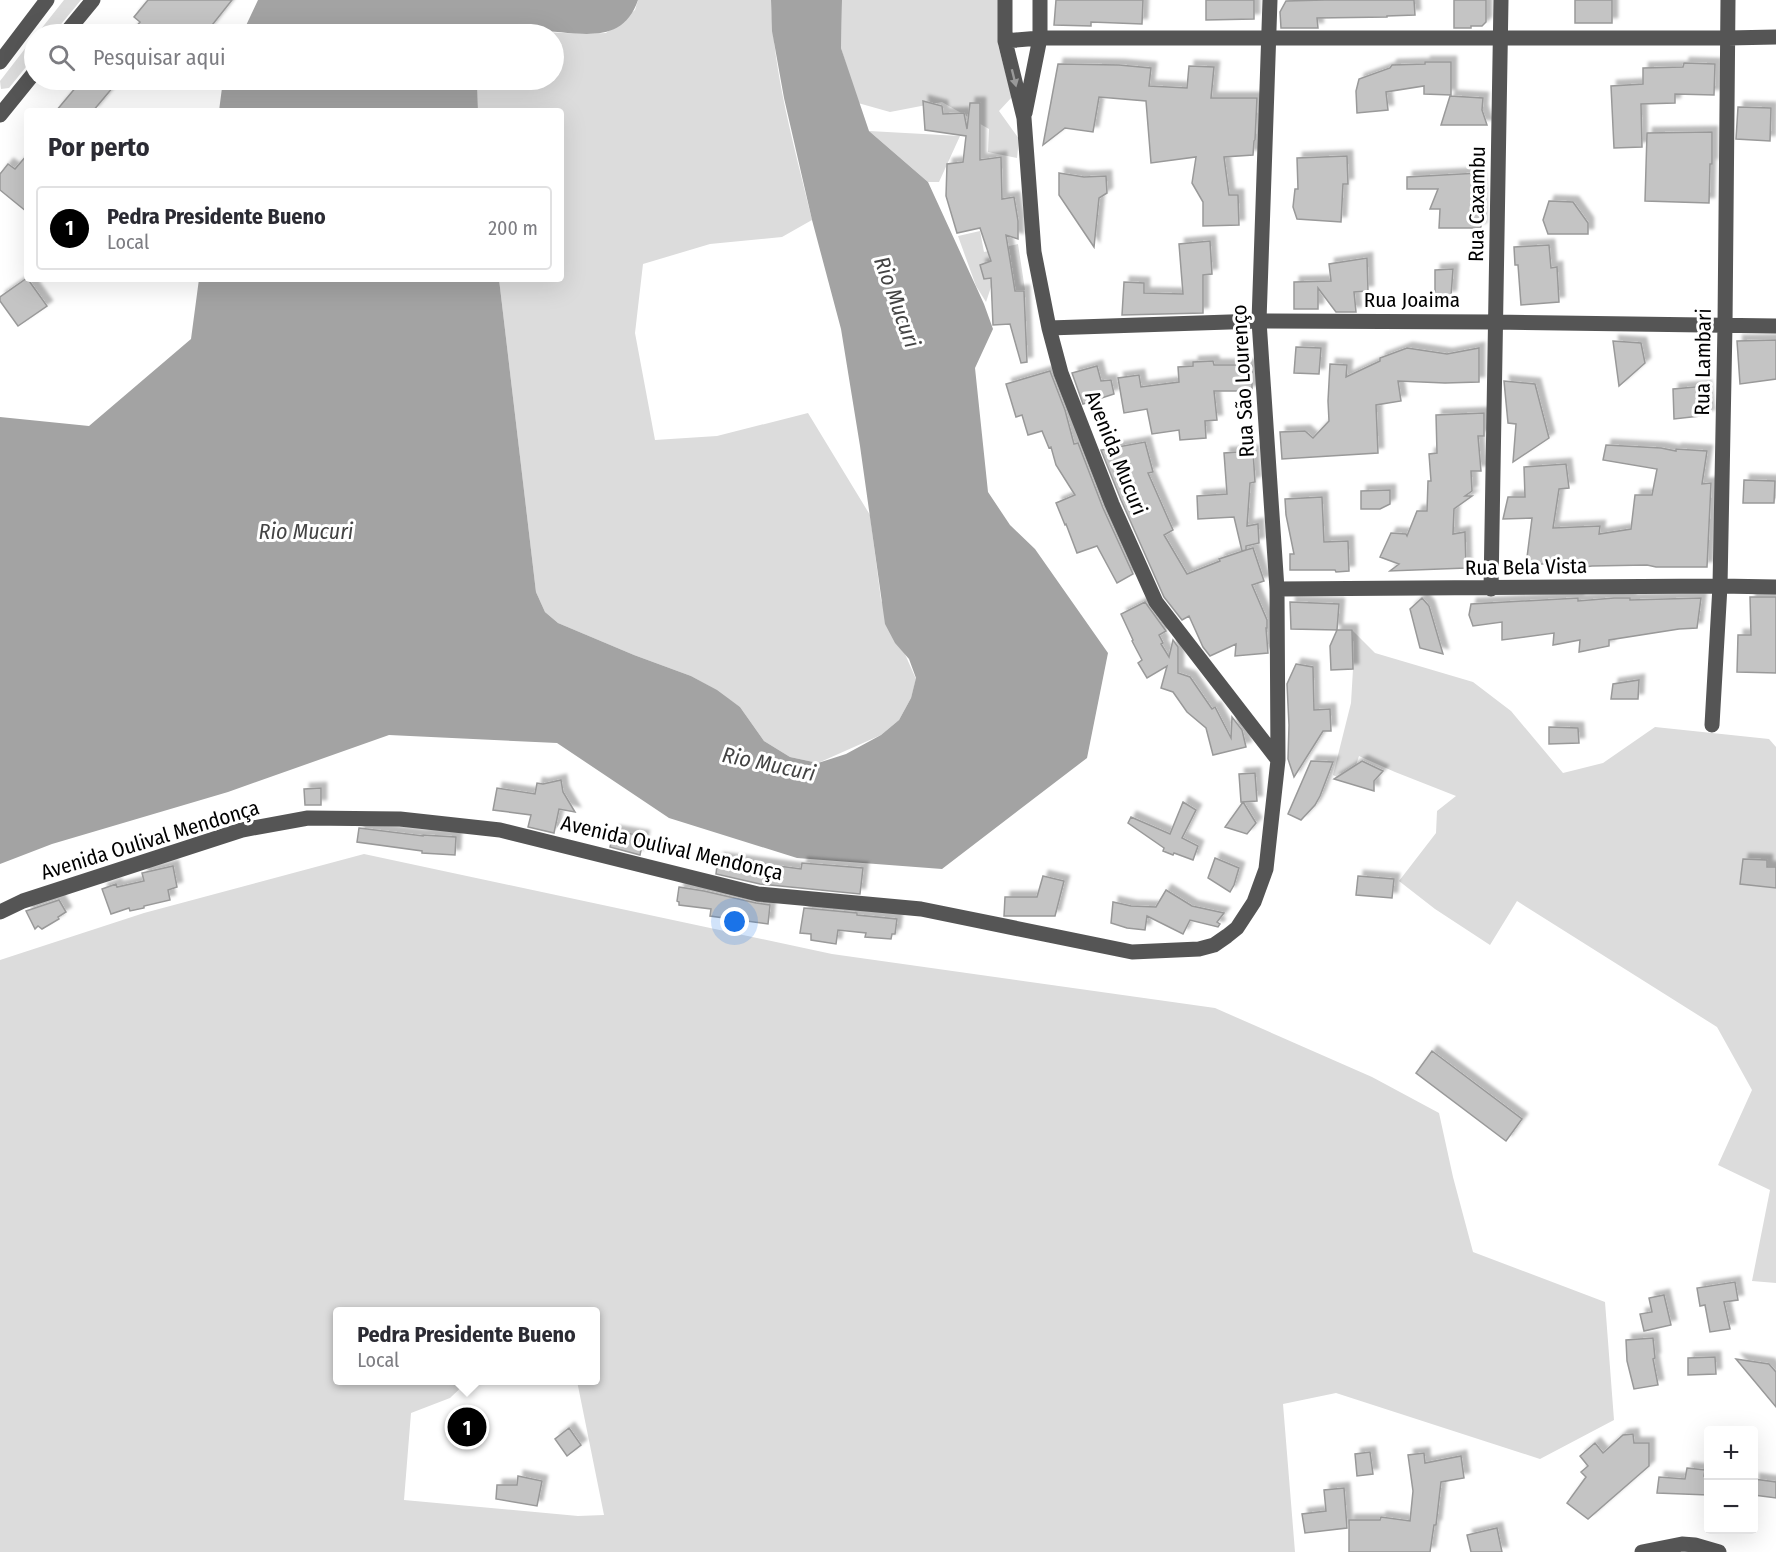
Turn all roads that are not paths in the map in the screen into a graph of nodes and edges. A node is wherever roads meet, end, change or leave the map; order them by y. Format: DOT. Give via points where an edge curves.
graph roads {
  1 [pos="47,0"];
  2 [pos="93,0"];
  3 [pos="1005,0"];
  4 [pos="1040,0"];
  5 [pos="1270,0"];
  6 [pos="1501,0"];
  7 [pos="1728,0"];
  8 [pos="29,24"];
  9 [pos="73,24"];
  10 [pos="24,30"];
  11 [pos="1776,37"];
  12 [pos="1040,38"];
  13 [pos="1270,38"];
  14 [pos="1501,38"];
  15 [pos="1728,38"];
  16 [pos="1005,41"];
  17 [pos="0,62"];
  18 [pos="24,84"];
  19 [pos="3,107"];
  20 [pos="1024,118"];
  21 [pos="1259,321"];
  22 [pos="1495,322"];
  23 [pos="1725,325"];
  24 [pos="1776,326"];
  25 [pos="1049,328"];
  26 [pos="1720,586"];
  27 [pos="1776,587"];
  28 [pos="1277,589"];
  29 [pos="1491,589"];
  30 [pos="1712,725"];
  31 [pos="1278,760"];
  32 [pos="0,912"];
  33 [pos="1642,1552"];
  34 [pos="1719,1552"];
  1 -- 8 [label="street"];
  2 -- 9 [label="street"];
  3 -- 16 [label="street, Avenida Mucuri"];
  4 -- 12 [label="street, Avenida Mucuri"];
  5 -- 13 [label="street, Rua São Lourenço"];
  6 -- 14 [label="street, Rua Caxambu"];
  7 -- 15 [label="street, Rua Lambari"];
  10 -- 17 [label="street"];
  11 -- 15 [label="street"];
  12 -- 13 [label="street"];
  12 -- 16 [label="street"];
  12 -- 20 [label="street, Avenida Mucuri"];
  13 -- 14 [label="street"];
  13 -- 21 [label="street, Rua São Lourenço"];
  14 -- 15 [label="street"];
  14 -- 22 [label="street, Rua Caxambu"];
  15 -- 23 [label="street, Rua Lambari"];
  16 -- 20 [label="street, Avenida Mucuri, one-way"];
  18 -- 19 [label="street"];
  20 -- 25 [label="street, Avenida Mucuri" via="1034,252"];
  21 -- 22 [label="street, Rua Joaima"];
  21 -- 25 [label="street, Rua Joaima"];
  21 -- 28 [label="street, Rua São Lourenço"];
  22 -- 23 [label="street, Rua Joaima"];
  22 -- 29 [label="street, Rua Caxambu"];
  23 -- 24 [label="street, Rua Joaima"];
  23 -- 26 [label="street, Rua Lambari"];
  25 -- 31 [label="street, Avenida Mucuri" via="1061,373 1112,504 1156,602"];
  26 -- 27 [label="street, Rua Bela Vista"];
  26 -- 29 [label="street, Rua Bela Vista"];
  26 -- 30 [label="street, Rua Lambari"];
  28 -- 29 [label="street, Rua Bela Vista"];
  28 -- 31 [label="street, Rua São Lourenço"];
  31 -- 32 [label="street, Avenida Oulival Mendonça" via="1266,869 1254,902 1237,928 1214,945 1199,949 1132,952 921,909 758,894 500,830 400,819 308,818 242,830 23,901"];
  33 -- 34 [label="street" via="1682,1544"];
}
